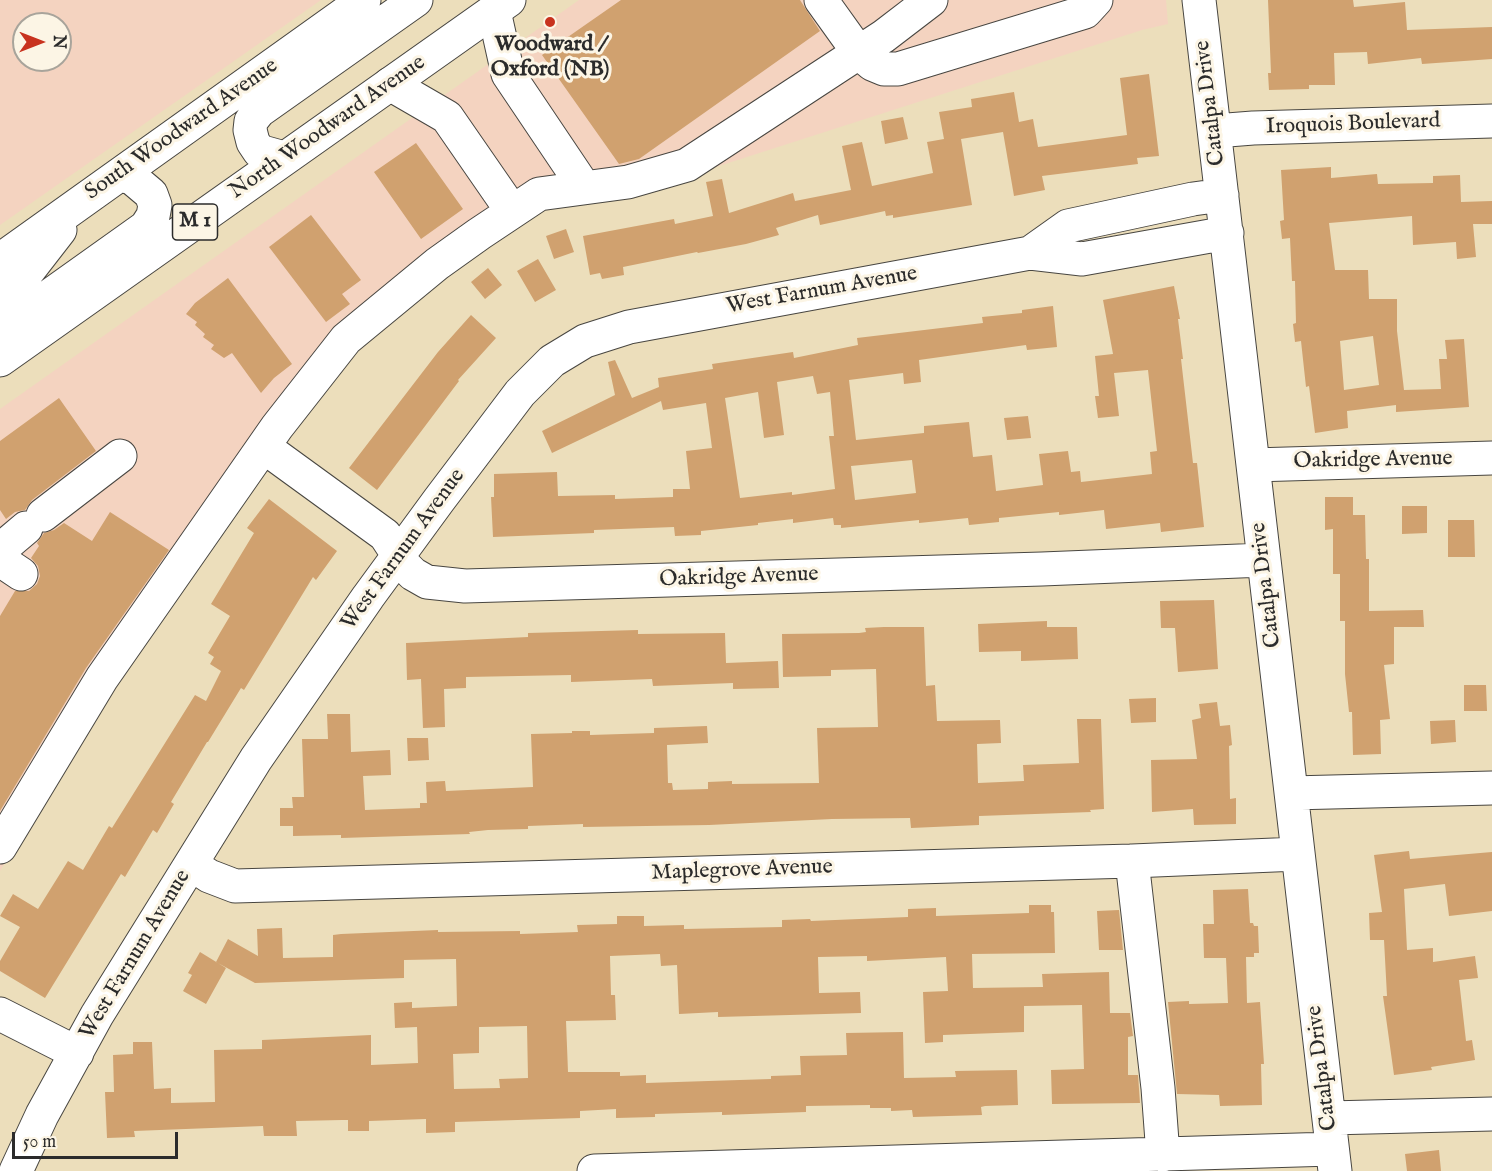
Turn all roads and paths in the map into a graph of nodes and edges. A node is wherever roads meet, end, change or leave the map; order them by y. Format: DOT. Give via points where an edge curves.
graph roads {
  1 [pos="416,0"];
  2 [pos="821,0"];
  3 [pos="1096,0"];
  4 [pos="1199,0"];
  5 [pos="350,4"];
  6 [pos="491,4"];
  7 [pos="912,6"];
  8 [pos="859,53"];
  9 [pos="390,84"];
  10 [pos="1492,121"];
  11 [pos="1215,131"];
  12 [pos="284,158"];
  13 [pos="118,176"];
  14 [pos="584,187"];
  15 [pos="1222,195"];
  16 [pos="81,202"];
  17 [pos="512,211"];
  18 [pos="1227,233"];
  19 [pos="1030,253"];
  20 [pos="0,260"];
  21 [pos="0,295"];
  22 [pos="0,332"];
  23 [pos="0,360"];
  24 [pos="264,447"];
  25 [pos="120,456"];
  26 [pos="1492,459"];
  27 [pos="1253,465"];
  28 [pos="14,544"];
  29 [pos="399,556"];
  30 [pos="1264,560"];
  31 [pos="1492,788"];
  32 [pos="1291,793"];
  33 [pos="0,847"];
  34 [pos="1298,854"];
  35 [pos="1132,861"];
  36 [pos="191,864"];
  37 [pos="0,1014"];
  38 [pos="77,1053"];
  39 [pos="1492,1114"];
  40 [pos="1332,1146"];
  41 [pos="1163,1155"];
  42 [pos="763,1169"];
  43 [pos="16,1171"];
  44 [pos="594,1171"];
  1 -- 12 [label="street" via="259,111 251,121 253,142 259,151"];
  2 -- 8 [label="street"];
  3 -- 8 [label="street" via="1085,12 898,69 884,69"];
  4 -- 11 [label="street, Catalpa Drive"];
  5 -- 13 [label="street, South Woodward Avenue"];
  6 -- 9 [label="street, North Woodward Avenue / M 1" via="441,49"];
  6 -- 14 [label="street" via="508,74"];
  7 -- 8 [label="street"];
  8 -- 14 [label="street" via="687,165 628,182"];
  9 -- 12 [label="street, North Woodward Avenue / M 1"];
  9 -- 17 [label="street" via="447,117"];
  10 -- 11 [label="street, Iroquois Boulevard"];
  11 -- 15 [label="street, Catalpa Drive"];
  12 -- 23 [label="street, North Woodward Avenue / M 1"];
  13 -- 16 [label="street, South Woodward Avenue"];
  13 -- 22 [label="street" via="132,178 151,194 155,205 146,227"];
  14 -- 17 [label="street" via="539,194"];
  15 -- 18 [label="street, Catalpa Drive"];
  15 -- 19 [label="street, West Farnum Avenue" via="1068,226"];
  16 -- 20 [label="street, South Woodward Avenue"];
  16 -- 21 [label="street" via="22,279"];
  17 -- 24 [label="street" via="437,264 346,339"];
  18 -- 19 [label="street, West Farnum Avenue" via="1082,259"];
  18 -- 27 [label="street, Catalpa Drive"];
  19 -- 29 [label="street, West Farnum Avenue" via="629,327 585,341 552,361 520,393"];
  24 -- 29 [label="street, Oakridge Avenue" via="386,535"];
  24 -- 33 [label="street" via="102,678"];
  25 -- 28 [label="street"];
  26 -- 27 [label="street, Oakridge Avenue"];
  27 -- 30 [label="street, Catalpa Drive"];
  29 -- 30 [label="street, Oakridge Avenue" via="413,574 427,582 465,586"];
  29 -- 36 [label="street, West Farnum Avenue" via="256,759"];
  30 -- 32 [label="street, Catalpa Drive"];
  31 -- 32 [label="street"];
  32 -- 34 [label="street, Catalpa Drive"];
  34 -- 35 [label="street, Maplegrove Avenue"];
  34 -- 40 [label="street, Catalpa Drive"];
  35 -- 36 [label="street, Maplegrove Avenue" via="235,886"];
  35 -- 41 [label="street"];
  36 -- 38 [label="street, West Farnum Avenue"];
  37 -- 38 [label="street"];
  38 -- 43 [label="street, West Farnum Avenue"];
  39 -- 40 [label="street"];
  40 -- 41 [label="street"];
  41 -- 42 [label="street"];
  42 -- 44 [label="street"];
}
